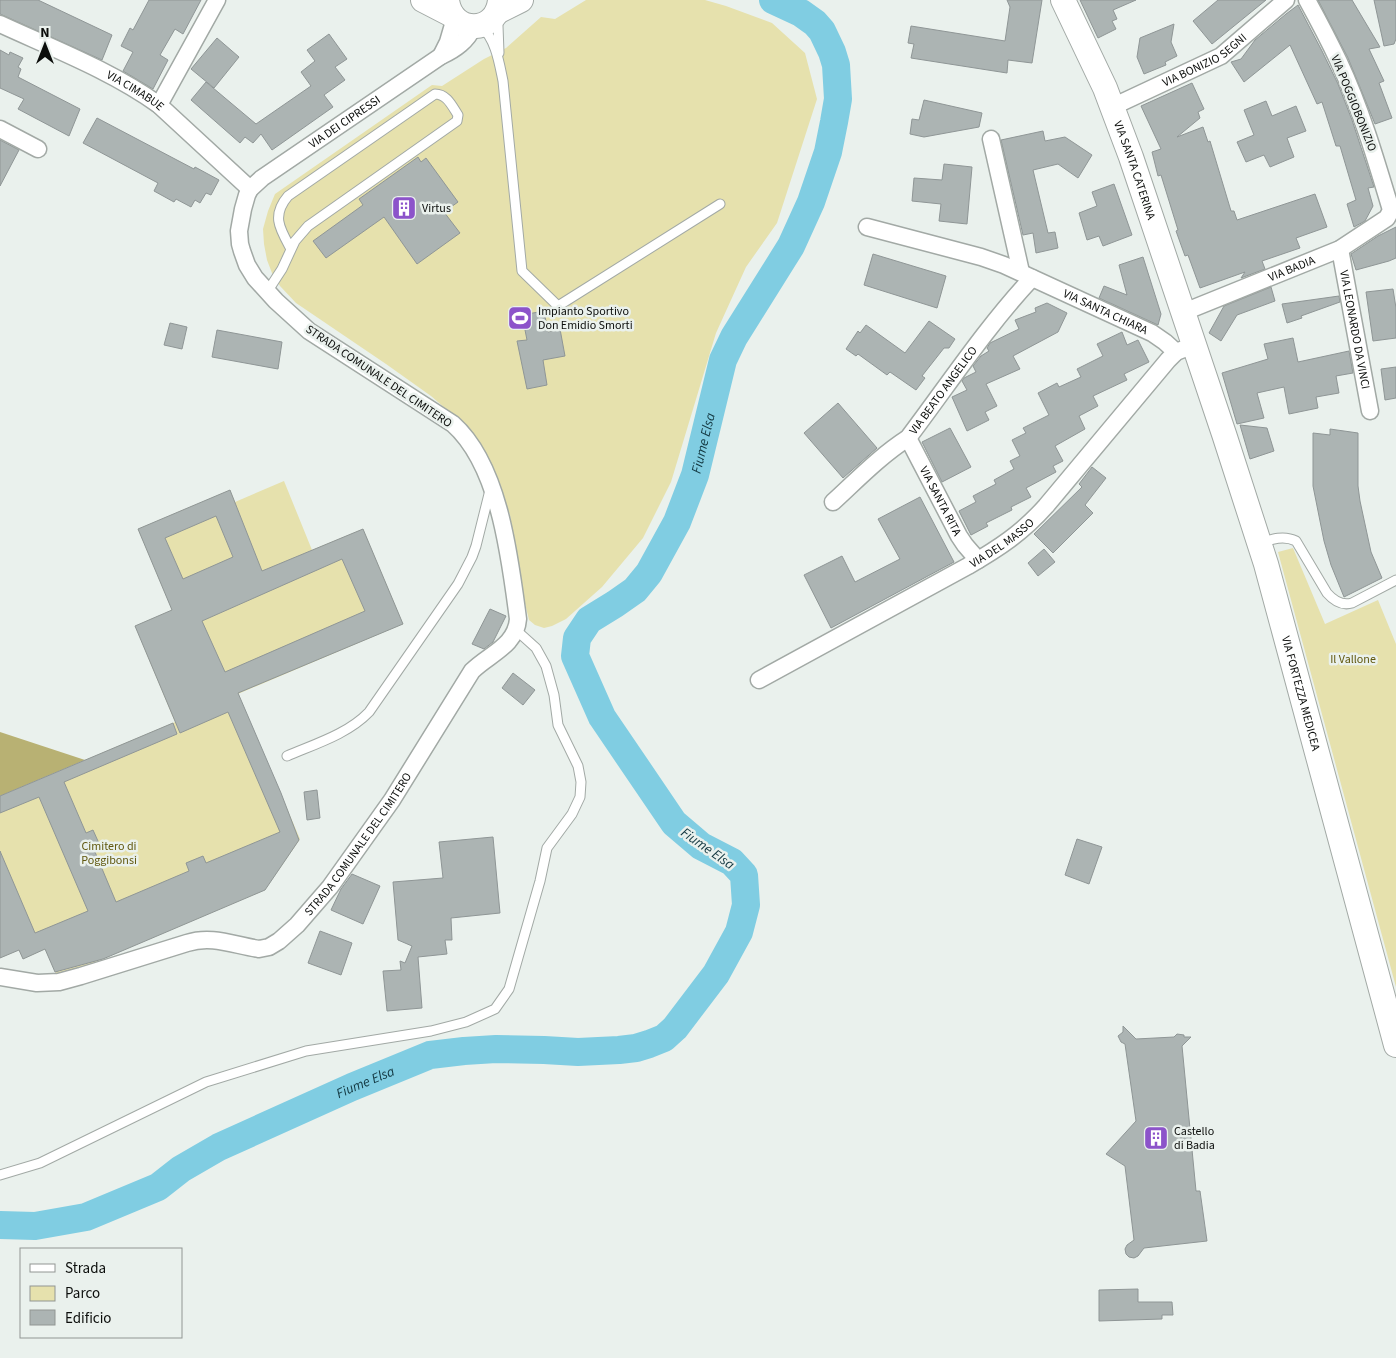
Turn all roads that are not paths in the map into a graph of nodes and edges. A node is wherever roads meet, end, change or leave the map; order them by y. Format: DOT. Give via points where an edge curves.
graph roads {
  1 [pos="218,0"];
  2 [pos="423,0"];
  3 [pos="521,0"];
  4 [pos="1064,0"];
  5 [pos="1286,0"];
  6 [pos="1307,0"];
  7 [pos="475,14"];
  8 [pos="0,24"];
  9 [pos="499,59"];
  10 [pos="159,105"];
  11 [pos="1112,107"];
  12 [pos="0,129"];
  13 [pos="991,139"];
  14 [pos="38,149"];
  15 [pos="250,189"];
  16 [pos="720,204"];
  17 [pos="1391,210"];
  18 [pos="867,227"];
  19 [pos="290,249"];
  20 [pos="1340,249"];
  21 [pos="1026,275"];
  22 [pos="267,292"];
  23 [pos="1184,312"];
  24 [pos="1185,348"];
  25 [pos="1370,411"];
  26 [pos="908,438"];
  27 [pos="491,488"];
  28 [pos="833,502"];
  29 [pos="1259,543"];
  30 [pos="978,560"];
  31 [pos="1396,580"];
  32 [pos="516,630"];
  33 [pos="759,680"];
  34 [pos="287,756"];
  35 [pos="0,977"];
  36 [pos="1396,1044"];
  37 [pos="0,1174"];
  1 -- 10 [label="street"];
  2 -- 7 [label="main road"];
  3 -- 7 [label="main road" via="511,6"];
  4 -- 11 [label="main road, VIA SANTA CATERINA"];
  5 -- 11 [label="street, VIA BONIZIO SEGNI" via="1221,56"];
  6 -- 17 [label="street, VIA POGGIOBONIZIO" via="1356,101"];
  7 -- 9 [label="lane"];
  7 -- 9 [label="lane" via="498,26"];
  7 -- 15 [label="street, VIA DEI CIPRESSI" via="448,42 441,56"];
  8 -- 10 [label="street, VIA CIMABUE" via="110,76"];
  9 -- 16 [label="lane" via="522,270 558,306"];
  10 -- 15 [label="street, VIA CIMABUE"];
  11 -- 23 [label="main road, VIA SANTA CATERINA"];
  12 -- 14 [label="street"];
  13 -- 21 [label="street"];
  15 -- 22 [label="street, STRADA COMUNALE DEL CIMITERO" via="241,218 240,244 247,265"];
  17 -- 20 [label="street, VIA BADIA" via="1387,218"];
  18 -- 21 [label="street" via="988,259"];
  19 -- 19 [label="lane" via="308,226 457,121 458,115 444,96 435,94 288,196 278,216"];
  19 -- 22 [label="lane"];
  20 -- 23 [label="street, VIA BADIA"];
  20 -- 25 [label="street, VIA LEONARDO DA VINCI"];
  21 -- 24 [label="street, VIA SANTA CHIARA" via="1165,342"];
  21 -- 26 [label="street, VIA BEATO ANGELICO" via="1018,293"];
  22 -- 27 [label="street, STRADA COMUNALE DEL CIMITERO" via="315,335 453,424 474,449"];
  23 -- 24 [label="main road, VIA SANTA CATERINA"];
  24 -- 29 [label="main road, VIA FORTEZZA MEDICEA"];
  24 -- 30 [label="street, VIA DEL MASSO" via="1039,513 1011,539"];
  26 -- 28 [label="street, VIA BEATO ANGELICO" via="876,462"];
  26 -- 30 [label="street, VIA SANTA RITA" via="959,536"];
  27 -- 32 [label="street, STRADA COMUNALE DEL CIMITERO" via="508,547 518,619"];
  27 -- 34 [label="lane" via="476,546 458,584 369,712 354,725"];
  29 -- 31 [label="lane" via="1283,538 1296,541 1327,593 1340,603 1352,603"];
  29 -- 36 [label="main road, VIA FORTEZZA MEDICEA"];
  30 -- 33 [label="street, VIA DEL MASSO"];
  32 -- 35 [label="street, STRADA COMUNALE DEL CIMITERO" via="502,649 480,664 467,679 384,810 330,887 276,943 265,948 252,948 202,939 59,982 37,983"];
  32 -- 37 [label="lane" via="536,648 546,666 558,725 578,766 581,782 580,797 572,814 547,848 509,989 495,1009 431,1032 306,1051 206,1082 40,1163"];
}
